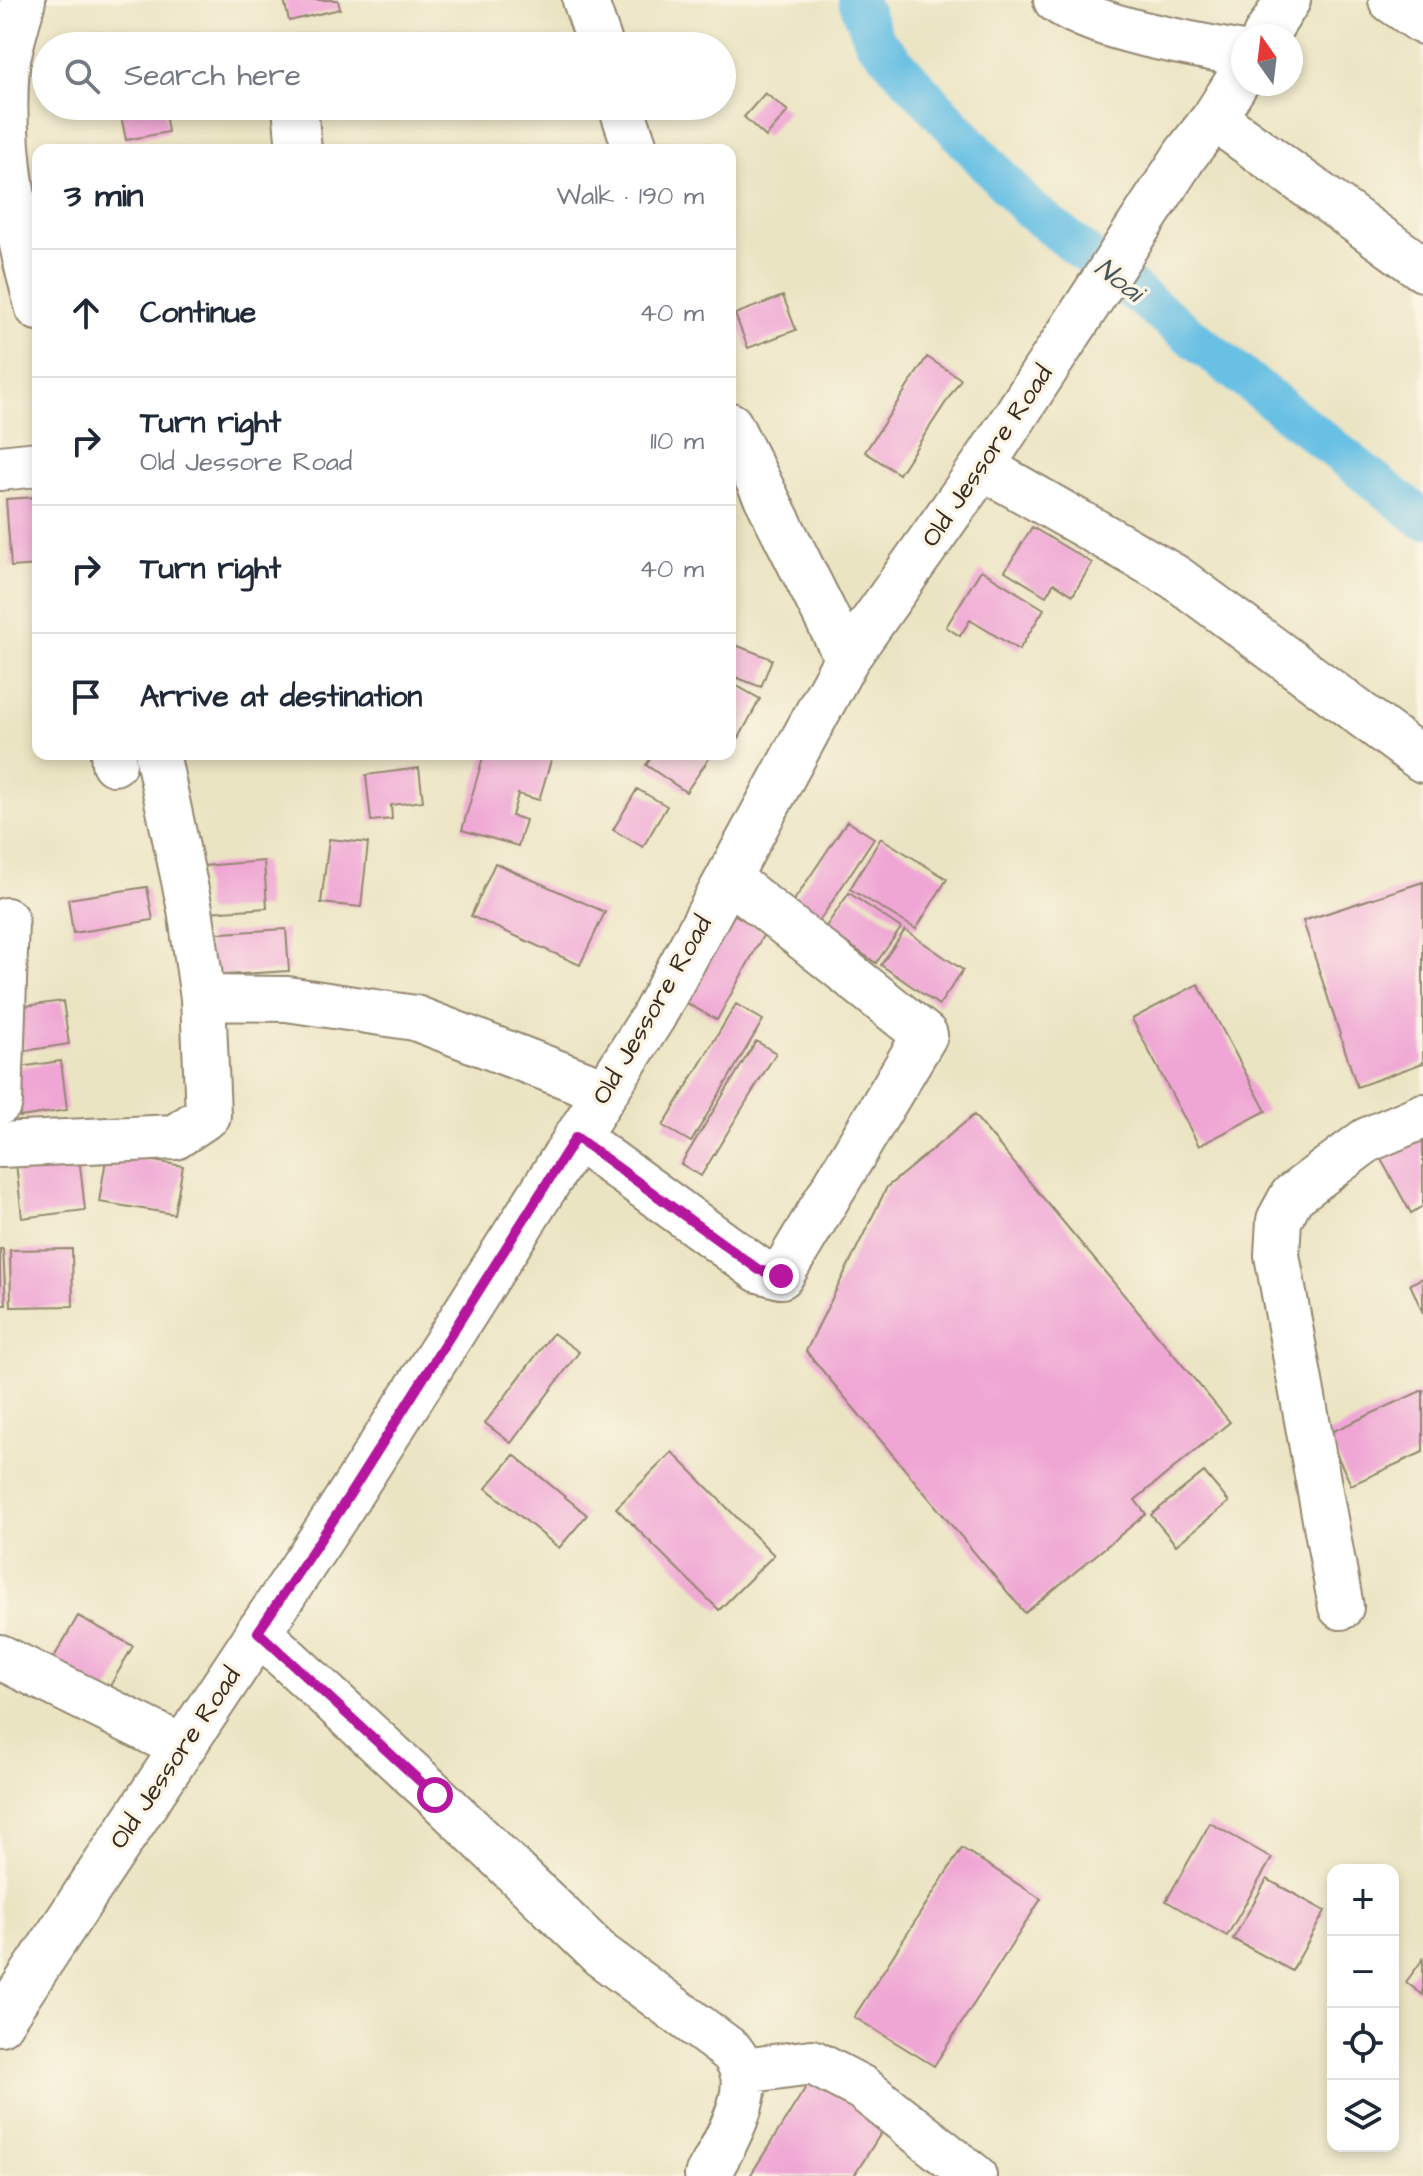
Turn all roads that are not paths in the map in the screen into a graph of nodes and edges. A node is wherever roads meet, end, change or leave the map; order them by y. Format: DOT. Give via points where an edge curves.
graph roads {
  1 [pos="23,0"];
  2 [pos="585,0"];
  3 [pos="1056,0"];
  4 [pos="1288,0"];
  5 [pos="1273,24"];
  6 [pos="596,32"];
  7 [pos="1231,52"];
  8 [pos="1231,91"];
  9 [pos="1214,118"];
  10 [pos="296,120"];
  11 [pos="626,120"];
  12 [pos="298,144"];
  13 [pos="634,144"];
  14 [pos="1423,269"];
  15 [pos="32,281"];
  16 [pos="736,437"];
  17 [pos="32,465"];
  18 [pos="982,467"];
  19 [pos="0,468"];
  20 [pos="847,658"];
  21 [pos="158,760"];
  22 [pos="1423,760"];
  23 [pos="728,878"];
  24 [pos="6,920"];
  25 [pos="203,998"];
  26 [pos="605,1091"];
  27 [pos="0,1102"];
  28 [pos="1423,1116"];
  29 [pos="576,1137"];
  30 [pos="0,1145"];
  31 [pos="1341,1607"];
  32 [pos="258,1632"];
  33 [pos="0,1657"];
  34 [pos="182,1747"];
  35 [pos="0,2023"];
  36 [pos="743,2071"];
  37 [pos="707,2176"];
  38 [pos="974,2176"];
  1 -- 15 [label="street" via="7,64 4,120 21,245"];
  2 -- 6 [label="street"];
  3 -- 7 [label="street" via="1071,11 1144,34"];
  4 -- 5 [label="street"];
  8 -- 9 [label="street, Old Jessore Road"];
  9 -- 14 [label="street"];
  9 -- 18 [label="street, Old Jessore Road"];
  10 -- 12 [label="street"];
  11 -- 13 [label="street"];
  16 -- 20 [label="street"];
  17 -- 19 [label="street"];
  18 -- 20 [label="street, Old Jessore Road"];
  18 -- 22 [label="street" via="1175,577"];
  20 -- 23 [label="street, Old Jessore Road"];
  21 -- 25 [label="street"];
  23 -- 26 [label="street, Old Jessore Road" via="653,1017"];
  23 -- 29 [label="street" via="925,1035 781,1276 759,1270"];
  24 -- 27 [label="street"];
  25 -- 26 [label="street" via="287,999 415,1018"];
  25 -- 30 [label="street" via="208,1115 189,1129 175,1137"];
  26 -- 29 [label="street, Old Jessore Road"];
  28 -- 31 [label="street" via="1367,1140 1292,1196 1279,1220 1277,1255"];
  29 -- 32 [label="street, Old Jessore Road"];
  32 -- 34 [label="street, Old Jessore Road"];
  32 -- 36 [label="street" via="601,1955 731,2051"];
  33 -- 34 [label="street"];
  34 -- 35 [label="street, Old Jessore Road"];
  36 -- 37 [label="street" via="741,2103"];
  36 -- 38 [label="street" via="812,2062 862,2088"];
}
